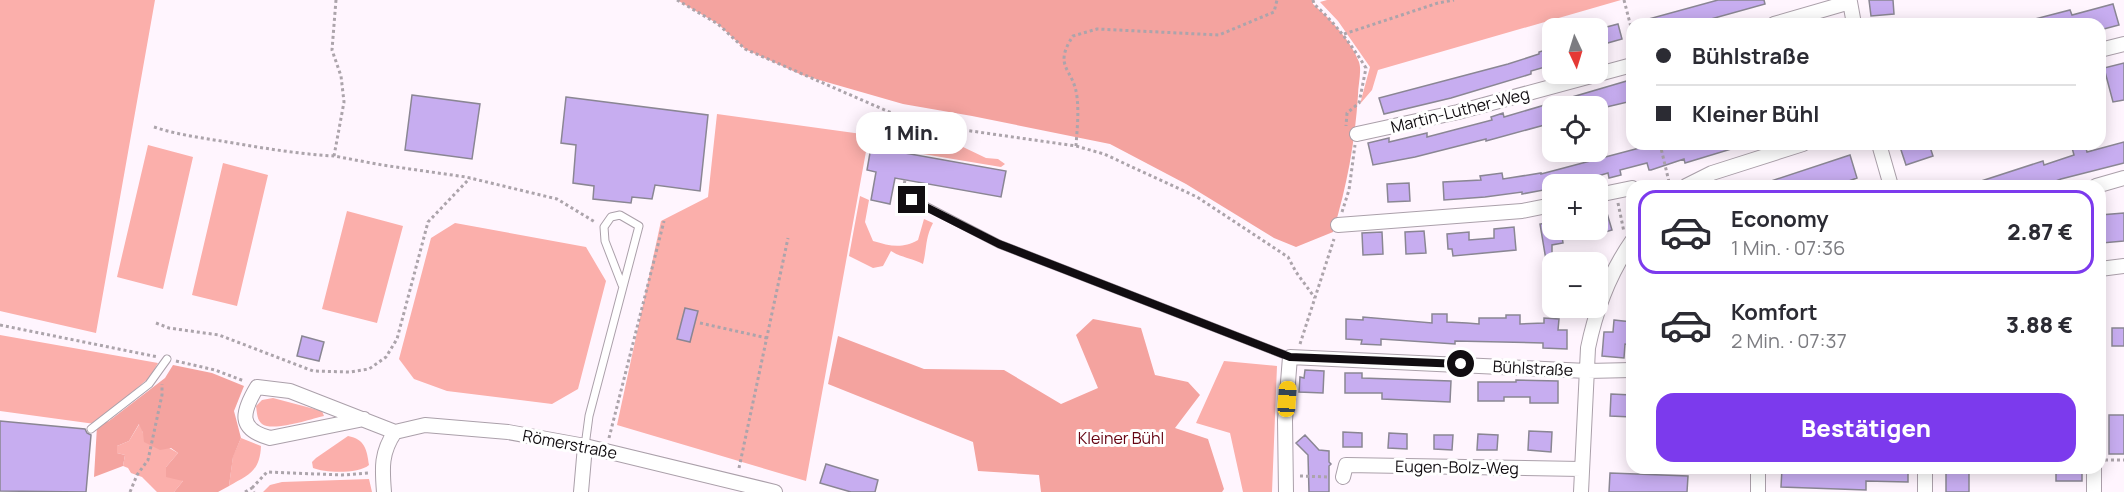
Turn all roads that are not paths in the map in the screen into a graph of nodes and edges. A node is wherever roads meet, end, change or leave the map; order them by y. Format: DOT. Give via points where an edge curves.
graph roads {
  1 [pos="1795,18"];
  2 [pos="1853,18"];
  3 [pos="2124,44"];
  4 [pos="2106,48"];
  5 [pos="1626,67"];
  6 [pos="1357,134"];
  7 [pos="1785,150"];
  8 [pos="1881,150"];
  9 [pos="2124,178"];
  10 [pos="1699,180"];
  11 [pos="1889,180"];
  12 [pos="2106,183"];
  13 [pos="1626,189"];
  14 [pos="1608,193"];
  15 [pos="912,200"];
  16 [pos="1542,207"];
  17 [pos="1338,225"];
  18 [pos="1626,250"];
  19 [pos="2124,266"];
  20 [pos="2106,268"];
  21 [pos="622,285"];
  22 [pos="1290,357"];
  23 [pos="167,359"];
  24 [pos="1626,370"];
  25 [pos="1587,371"];
  26 [pos="364,419"];
  27 [pos="91,429"];
  28 [pos="395,432"];
  29 [pos="585,446"];
  30 [pos="1581,469"];
  31 [pos="1758,474"];
  32 [pos="1925,474"];
  33 [pos="2094,474"];
  34 [pos="1343,477"];
  35 [pos="384,492"];
  36 [pos="581,492"];
  37 [pos="775,492"];
  38 [pos="1286,492"];
  39 [pos="1581,492"];
  40 [pos="1758,492"];
  41 [pos="1925,492"];
  42 [pos="2094,492"];
  1 -- 2 [label="street" via="1850,2"];
  3 -- 4 [label="street"];
  5 -- 6 [label="street, Martin-Luther-Weg" via="1458,112"];
  7 -- 10 [label="street"];
  8 -- 11 [label="street"];
  9 -- 12 [label="street"];
  13 -- 14 [label="street"];
  15 -- 22 [label="lane" via="999,244"];
  16 -- 17 [label="street"];
  18 -- 25 [label="street" via="1598,306"];
  19 -- 20 [label="street"];
  21 -- 21 [label="lane" via="639,226 620,215 611,217 604,227 605,241"];
  21 -- 29 [label="lane"];
  22 -- 25 [label="street, Bühlstraße"];
  22 -- 38 [label="street"];
  23 -- 27 [label="lane" via="149,384"];
  24 -- 25 [label="street, Bühlstraße"];
  25 -- 30 [label="street"];
  26 -- 26 [label="street" via="290,391 257,387 244,414 256,434 270,438"];
  26 -- 28 [label="street"];
  28 -- 29 [label="street, Römerstraße" via="425,425 459,426"];
  28 -- 35 [label="street" via="385,446"];
  29 -- 36 [label="street"];
  29 -- 37 [label="street, Römerstraße"];
  30 -- 34 [label="street, Eugen-Bolz-Weg" via="1346,465"];
  30 -- 39 [label="street"];
  31 -- 40 [label="street"];
  32 -- 41 [label="street"];
  33 -- 42 [label="street"];
}
